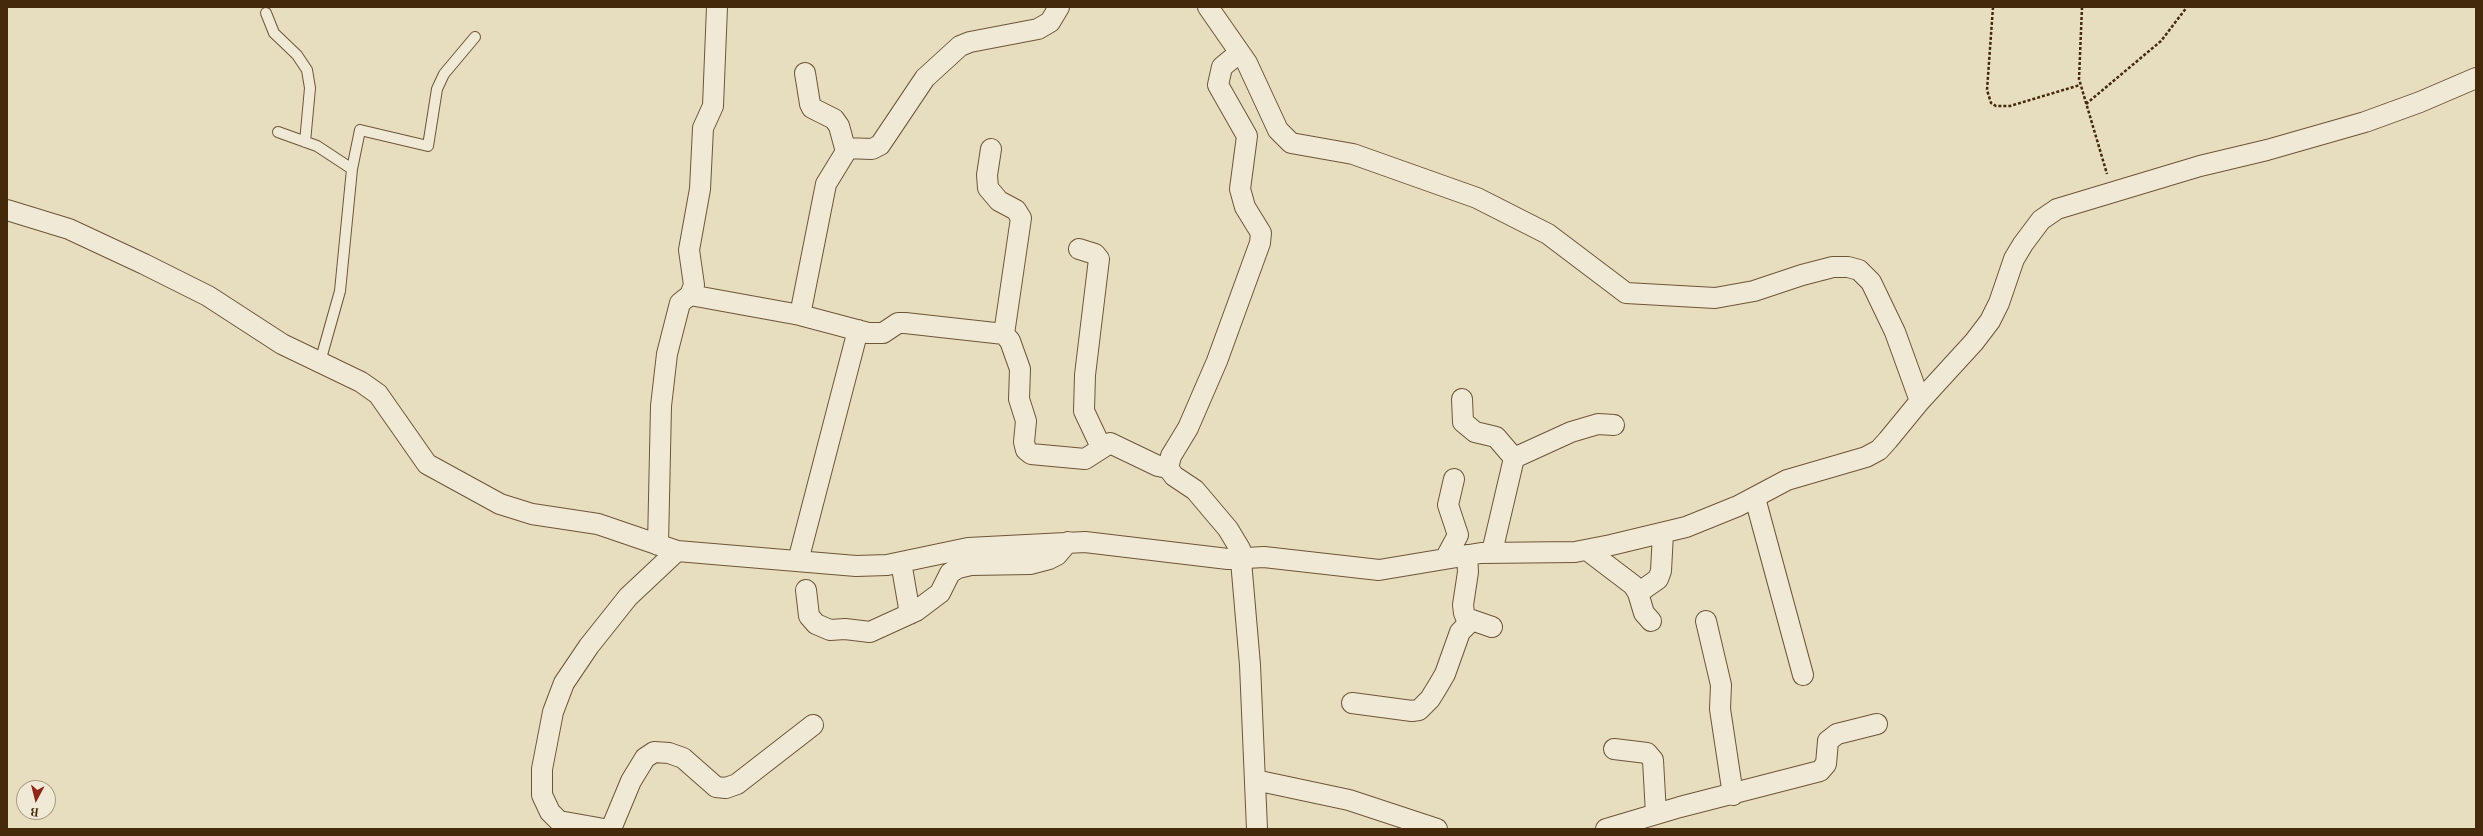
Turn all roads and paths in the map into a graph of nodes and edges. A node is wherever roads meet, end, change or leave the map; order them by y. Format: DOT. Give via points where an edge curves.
graph roads {
  1 [pos="718,7"];
  2 [pos="1059,7"];
  3 [pos="1208,7"];
  4 [pos="1993,7"];
  5 [pos="2082,7"];
  6 [pos="2188,7"];
  7 [pos="266,13"];
  8 [pos="475,37"];
  9 [pos="1239,53"];
  10 [pos="805,73"];
  11 [pos="2476,78"];
  12 [pos="2080,85"];
  13 [pos="2086,104"];
  14 [pos="278,132"];
  15 [pos="305,142"];
  16 [pos="846,148"];
  17 [pos="991,149"];
  18 [pos="352,169"];
  19 [pos="2112,192"];
  20 [pos="7,210"];
  21 [pos="1079,249"];
  22 [pos="690,295"];
  23 [pos="800,315"];
  24 [pos="858,330"];
  25 [pos="1004,334"];
  26 [pos="320,362"];
  27 [pos="1462,399"];
  28 [pos="1920,401"];
  29 [pos="1614,425"];
  30 [pos="1101,447"];
  31 [pos="1514,458"];
  32 [pos="1168,468"];
  33 [pos="1454,479"];
  34 [pos="1755,498"];
  35 [pos="1663,533"];
  36 [pos="1068,542"];
  37 [pos="658,545"];
  38 [pos="1587,550"];
  39 [pos="677,551"];
  40 [pos="1492,552"];
  41 [pos="1466,555"];
  42 [pos="1242,558"];
  43 [pos="1445,559"];
  44 [pos="798,561"];
  45 [pos="901,562"];
  46 [pos="806,590"];
  47 [pos="1638,593"];
  48 [pos="910,614"];
  49 [pos="1472,620"];
  50 [pos="1651,621"];
  51 [pos="1706,621"];
  52 [pos="1492,627"];
  53 [pos="1803,675"];
  54 [pos="1352,703"];
  55 [pos="813,724"];
  56 [pos="1877,724"];
  57 [pos="1614,749"];
  58 [pos="1255,780"];
  59 [pos="1733,794"];
  60 [pos="1656,814"];
  61 [pos="604,829"];
  62 [pos="611,829"];
  63 [pos="1257,829"];
  64 [pos="1437,829"];
  65 [pos="1606,829"];
  1 -- 22 [label="street" via="712,106 703,128 700,189 689,250 694,285"];
  2 -- 16 [label="street" via="1050,22 1038,29 960,46 925,78 880,145 872,149"];
  3 -- 9 [label="street"];
  4 -- 12 [label="path" via="1987,90 1991,103 1996,106 2010,106"];
  5 -- 12 [label="path" via="2078,69"];
  6 -- 13 [label="path" via="2161,41"];
  7 -- 15 [label="lane" via="274,33 297,54 307,70 310,88"];
  8 -- 18 [label="lane" via="444,74 437,89 428,146 360,130"];
  9 -- 28 [label="street" via="1247,63 1278,130 1291,143 1353,154 1477,198 1548,234 1626,293 1715,298 1754,291 1833,267 1859,270 1871,282 1895,332"];
  9 -- 32 [label="street" via="1222,67 1218,85 1247,136 1240,189 1245,207 1261,233 1260,242 1217,361 1188,428 1171,456"];
  10 -- 16 [label="street" via="812,108 834,119"];
  11 -- 19 [label="street" via="2365,122"];
  12 -- 13 [label="path"];
  13 -- 19 [label="path"];
  14 -- 15 [label="lane"];
  15 -- 18 [label="lane" via="316,146"];
  16 -- 23 [label="street" via="826,184"];
  17 -- 25 [label="street" via="988,188 999,201 1016,210 1021,218"];
  18 -- 26 [label="lane" via="340,291"];
  19 -- 28 [label="street" via="2057,209 2041,220 2014,259 1990,321"];
  20 -- 26 [label="street" via="69,229 159,271 208,296 282,344"];
  21 -- 30 [label="street" via="1095,254 1099,259 1085,375 1084,410"];
  22 -- 23 [label="street"];
  22 -- 37 [label="street" via="680,303 667,354 660,406"];
  23 -- 24 [label="street"];
  24 -- 25 [label="street" via="879,333 898,323 905,323"];
  24 -- 44 [label="street"];
  25 -- 30 [label="street" via="1010,341 1020,369 1019,399 1026,421 1026,450 1031,454 1085,459 1090,458"];
  26 -- 37 [label="street" via="362,382 378,394 421,456 433,468 511,508 532,514 598,524"];
  27 -- 31 [label="street" via="1463,422 1475,432 1496,437"];
  28 -- 34 [label="street" via="1873,454 1787,480"];
  29 -- 31 [label="street" via="1598,424 1571,432"];
  30 -- 32 [label="street" via="1107,443 1117,444 1151,463"];
  31 -- 40 [label="street"];
  32 -- 42 [label="street" via="1174,476 1196,490 1217,515 1236,541"];
  33 -- 43 [label="street" via="1448,504 1458,535"];
  34 -- 35 [label="street" via="1686,527"];
  34 -- 53 [label="street"];
  35 -- 38 [label="street"];
  35 -- 47 [label="street" via="1661,572 1658,579"];
  36 -- 42 [label="street"];
  36 -- 45 [label="street" via="968,548"];
  36 -- 48 [label="street" via="1057,555 1030,564 971,565 958,568 950,573 940,593"];
  37 -- 39 [label="street"];
  38 -- 40 [label="street" via="1564,553"];
  38 -- 47 [label="street" via="1628,580"];
  39 -- 44 [label="street"];
  39 -- 61 [label="street" via="628,597 589,646 564,683 553,712 542,769 542,795 550,812 559,821"];
  40 -- 41 [label="street"];
  41 -- 43 [label="street"];
  41 -- 49 [label="street" via="1468,572 1463,604 1466,618"];
  42 -- 43 [label="street" via="1284,559 1379,570"];
  42 -- 58 [label="street"];
  44 -- 45 [label="street" via="872,566"];
  45 -- 48 [label="street"];
  46 -- 48 [label="street" via="809,616 816,624 830,630 870,632"];
  47 -- 50 [label="street" via="1642,609"];
  49 -- 52 [label="street"];
  49 -- 54 [label="street" via="1460,632 1445,674 1430,699 1419,710"];
  51 -- 59 [label="street" via="1720,678 1720,708"];
  55 -- 62 [label="street" via="737,784 726,788 716,787 683,758 669,753 654,752 645,758 631,781"];
  56 -- 59 [label="street" via="1832,737 1828,741 1826,764 1820,771"];
  57 -- 60 [label="street" via="1646,753 1653,760"];
  58 -- 63 [label="street"];
  58 -- 64 [label="street" via="1349,800"];
  59 -- 60 [label="street"];
  60 -- 65 [label="street"];
}
